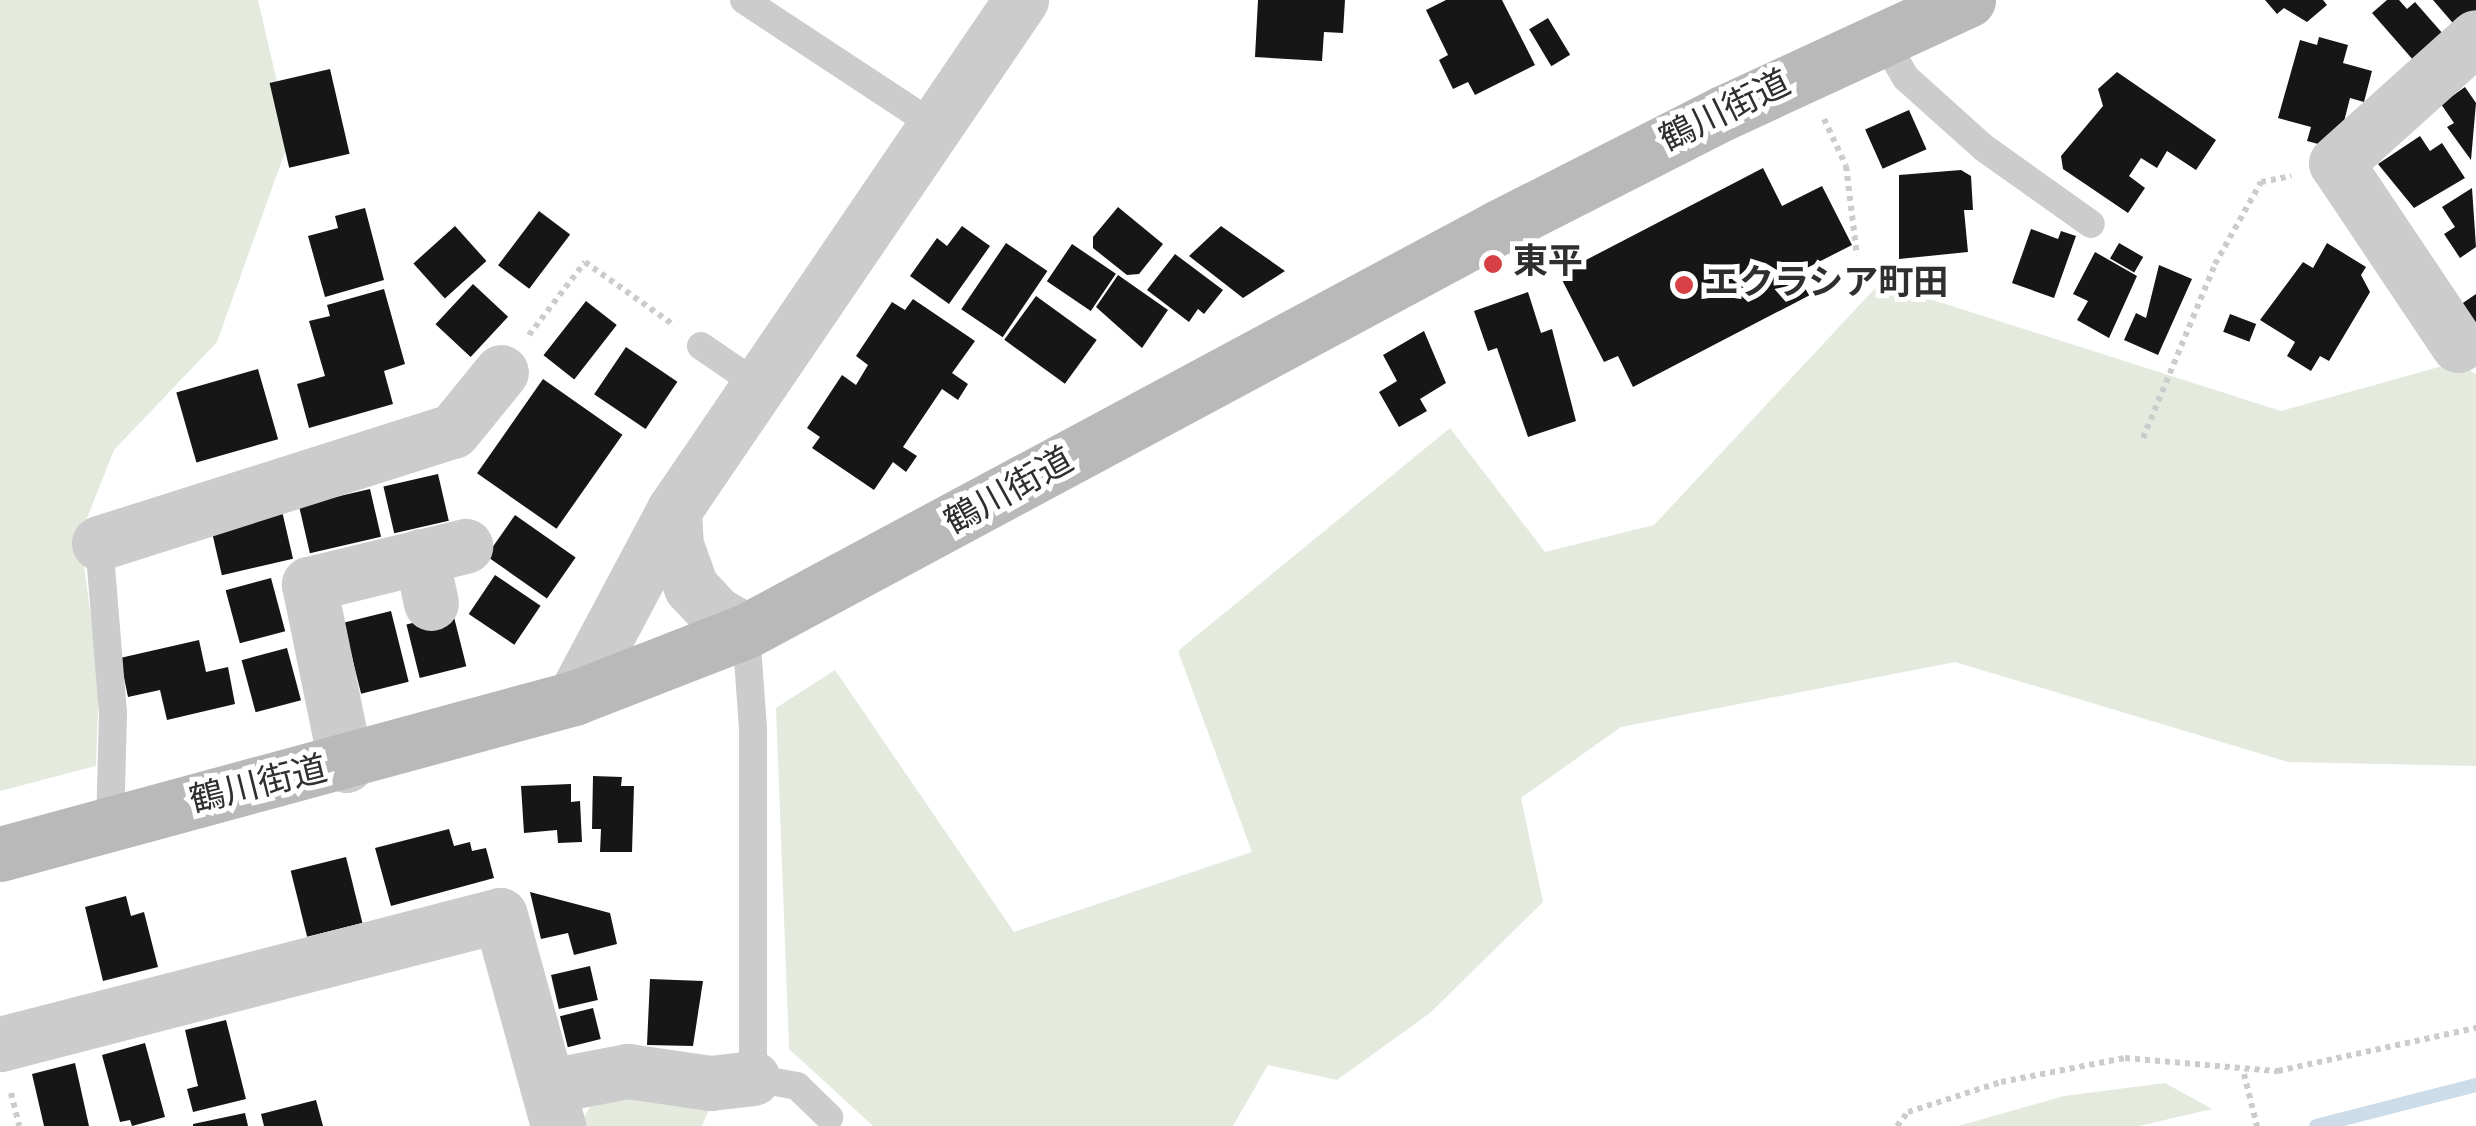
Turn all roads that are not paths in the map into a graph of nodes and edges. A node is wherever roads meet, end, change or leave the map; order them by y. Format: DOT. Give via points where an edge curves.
graph roads {
  1 [pos="744,0"];
  2 [pos="1021,0"];
  3 [pos="1968,0"];
  4 [pos="2476,37"];
  5 [pos="1882,39"];
  6 [pos="935,126"];
  7 [pos="2091,224"];
  8 [pos="691,339"];
  9 [pos="2458,345"];
  10 [pos="513,357"];
  11 [pos="758,385"];
  12 [pos="674,510"];
  13 [pos="100,542"];
  14 [pos="439,568"];
  15 [pos="746,631"];
  16 [pos="574,698"];
  17 [pos="346,765"];
  18 [pos="110,826"];
  19 [pos="0,854"];
  20 [pos="0,1044"];
  21 [pos="753,1078"];
  22 [pos="554,1106"];
  23 [pos="829,1117"];
  1 -- 6 [label="lane"];
  2 -- 6 [label="street"];
  3 -- 5 [label="main road, 鶴川街道"];
  4 -- 9 [label="street" via="2336,164"];
  5 -- 7 [label="lane" via="1906,78 1984,148"];
  5 -- 15 [label="main road, 鶴川街道" via="1497,228"];
  6 -- 11 [label="street"];
  8 -- 11 [label="lane"];
  10 -- 13 [label="street" via="453,431"];
  11 -- 12 [label="street"];
  12 -- 15 [label="street" via="676,546 691,587 715,613"];
  12 -- 16 [label="street"];
  13 -- 18 [label="lane" via="113,713"];
  14 -- 17 [label="street" via="309,584"];
  15 -- 16 [label="main road, 鶴川街道"];
  15 -- 21 [label="lane" via="753,713"];
  16 -- 17 [label="main road, 鶴川街道"];
  17 -- 18 [label="main road, 鶴川街道"];
  18 -- 19 [label="main road, 鶴川街道"];
  20 -- 22 [label="street" via="500,915"];
  21 -- 22 [label="street" via="710,1083 628,1072"];
  21 -- 23 [label="lane" via="798,1086"];
}
